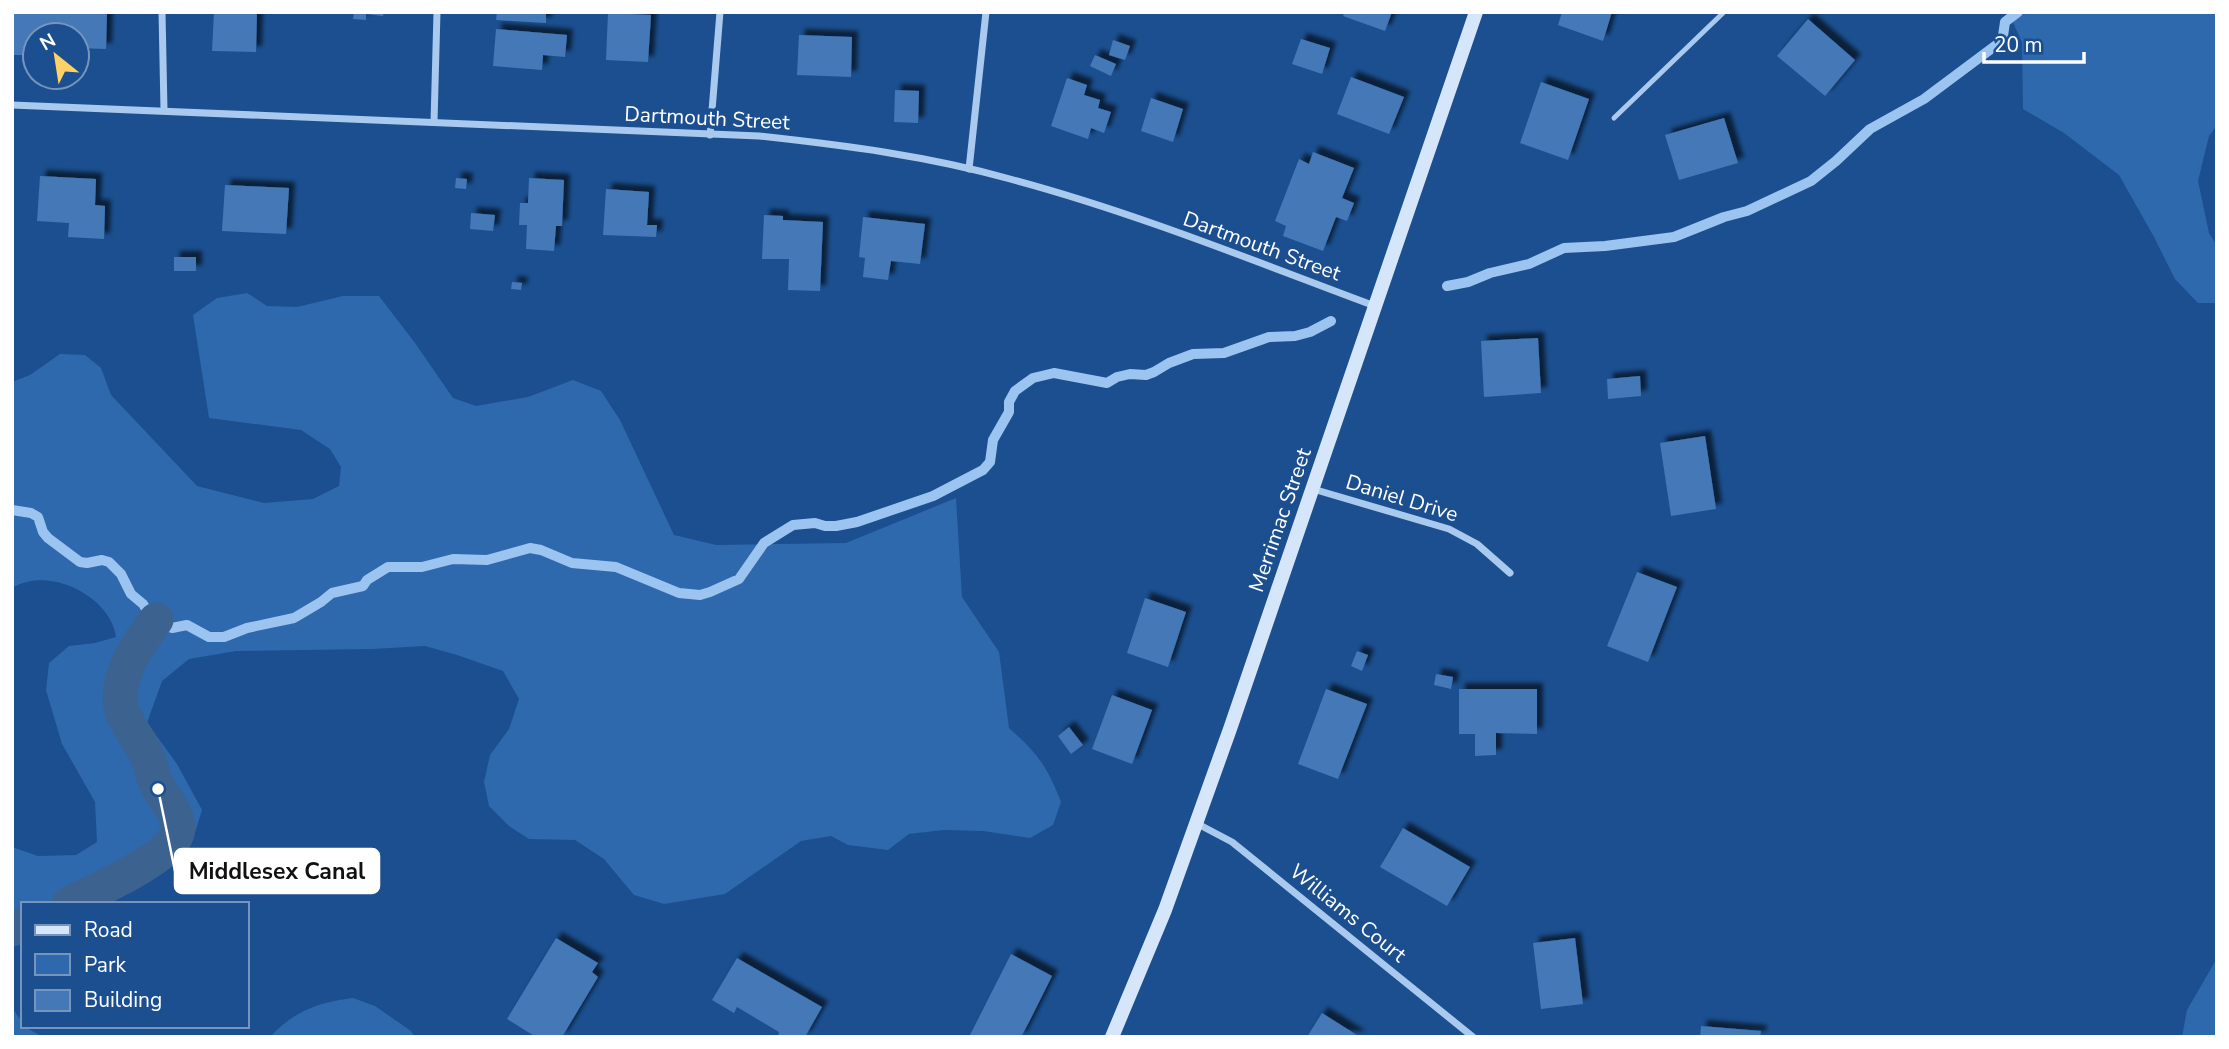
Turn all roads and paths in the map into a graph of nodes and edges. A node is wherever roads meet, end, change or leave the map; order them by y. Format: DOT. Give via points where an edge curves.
graph roads {
  1 [pos="162,12"];
  2 [pos="437,12"];
  3 [pos="720,12"];
  4 [pos="986,12"];
  5 [pos="1476,12"];
  6 [pos="1724,12"];
  7 [pos="12,105"];
  8 [pos="164,110"];
  9 [pos="1615,118"];
  10 [pos="434,122"];
  11 [pos="710,135"];
  12 [pos="968,169"];
  13 [pos="1376,306"];
  14 [pos="1313,489"];
  15 [pos="1510,573"];
  16 [pos="1196,823"];
  17 [pos="1112,1037"];
  18 [pos="1474,1037"];
  1 -- 8 [label="street"];
  2 -- 10 [label="street"];
  3 -- 11 [label="street"];
  4 -- 12 [label="street"];
  5 -- 13 [label="main road, Merrimac Street"];
  6 -- 9 [label="lane"];
  7 -- 8 [label="street, Dartmouth Street"];
  8 -- 10 [label="street, Dartmouth Street"];
  10 -- 11 [label="street, Dartmouth Street"];
  11 -- 12 [label="street, Dartmouth Street" via="811,142"];
  12 -- 13 [label="street, Dartmouth Street" via="1111,209"];
  13 -- 14 [label="main road, Merrimac Street"];
  14 -- 15 [label="street, Daniel Drive" via="1449,529 1477,544"];
  14 -- 16 [label="main road, Merrimac Street"];
  16 -- 17 [label="main road, Merrimac Street"];
  16 -- 18 [label="street, Williams Court" via="1232,842"];
}
